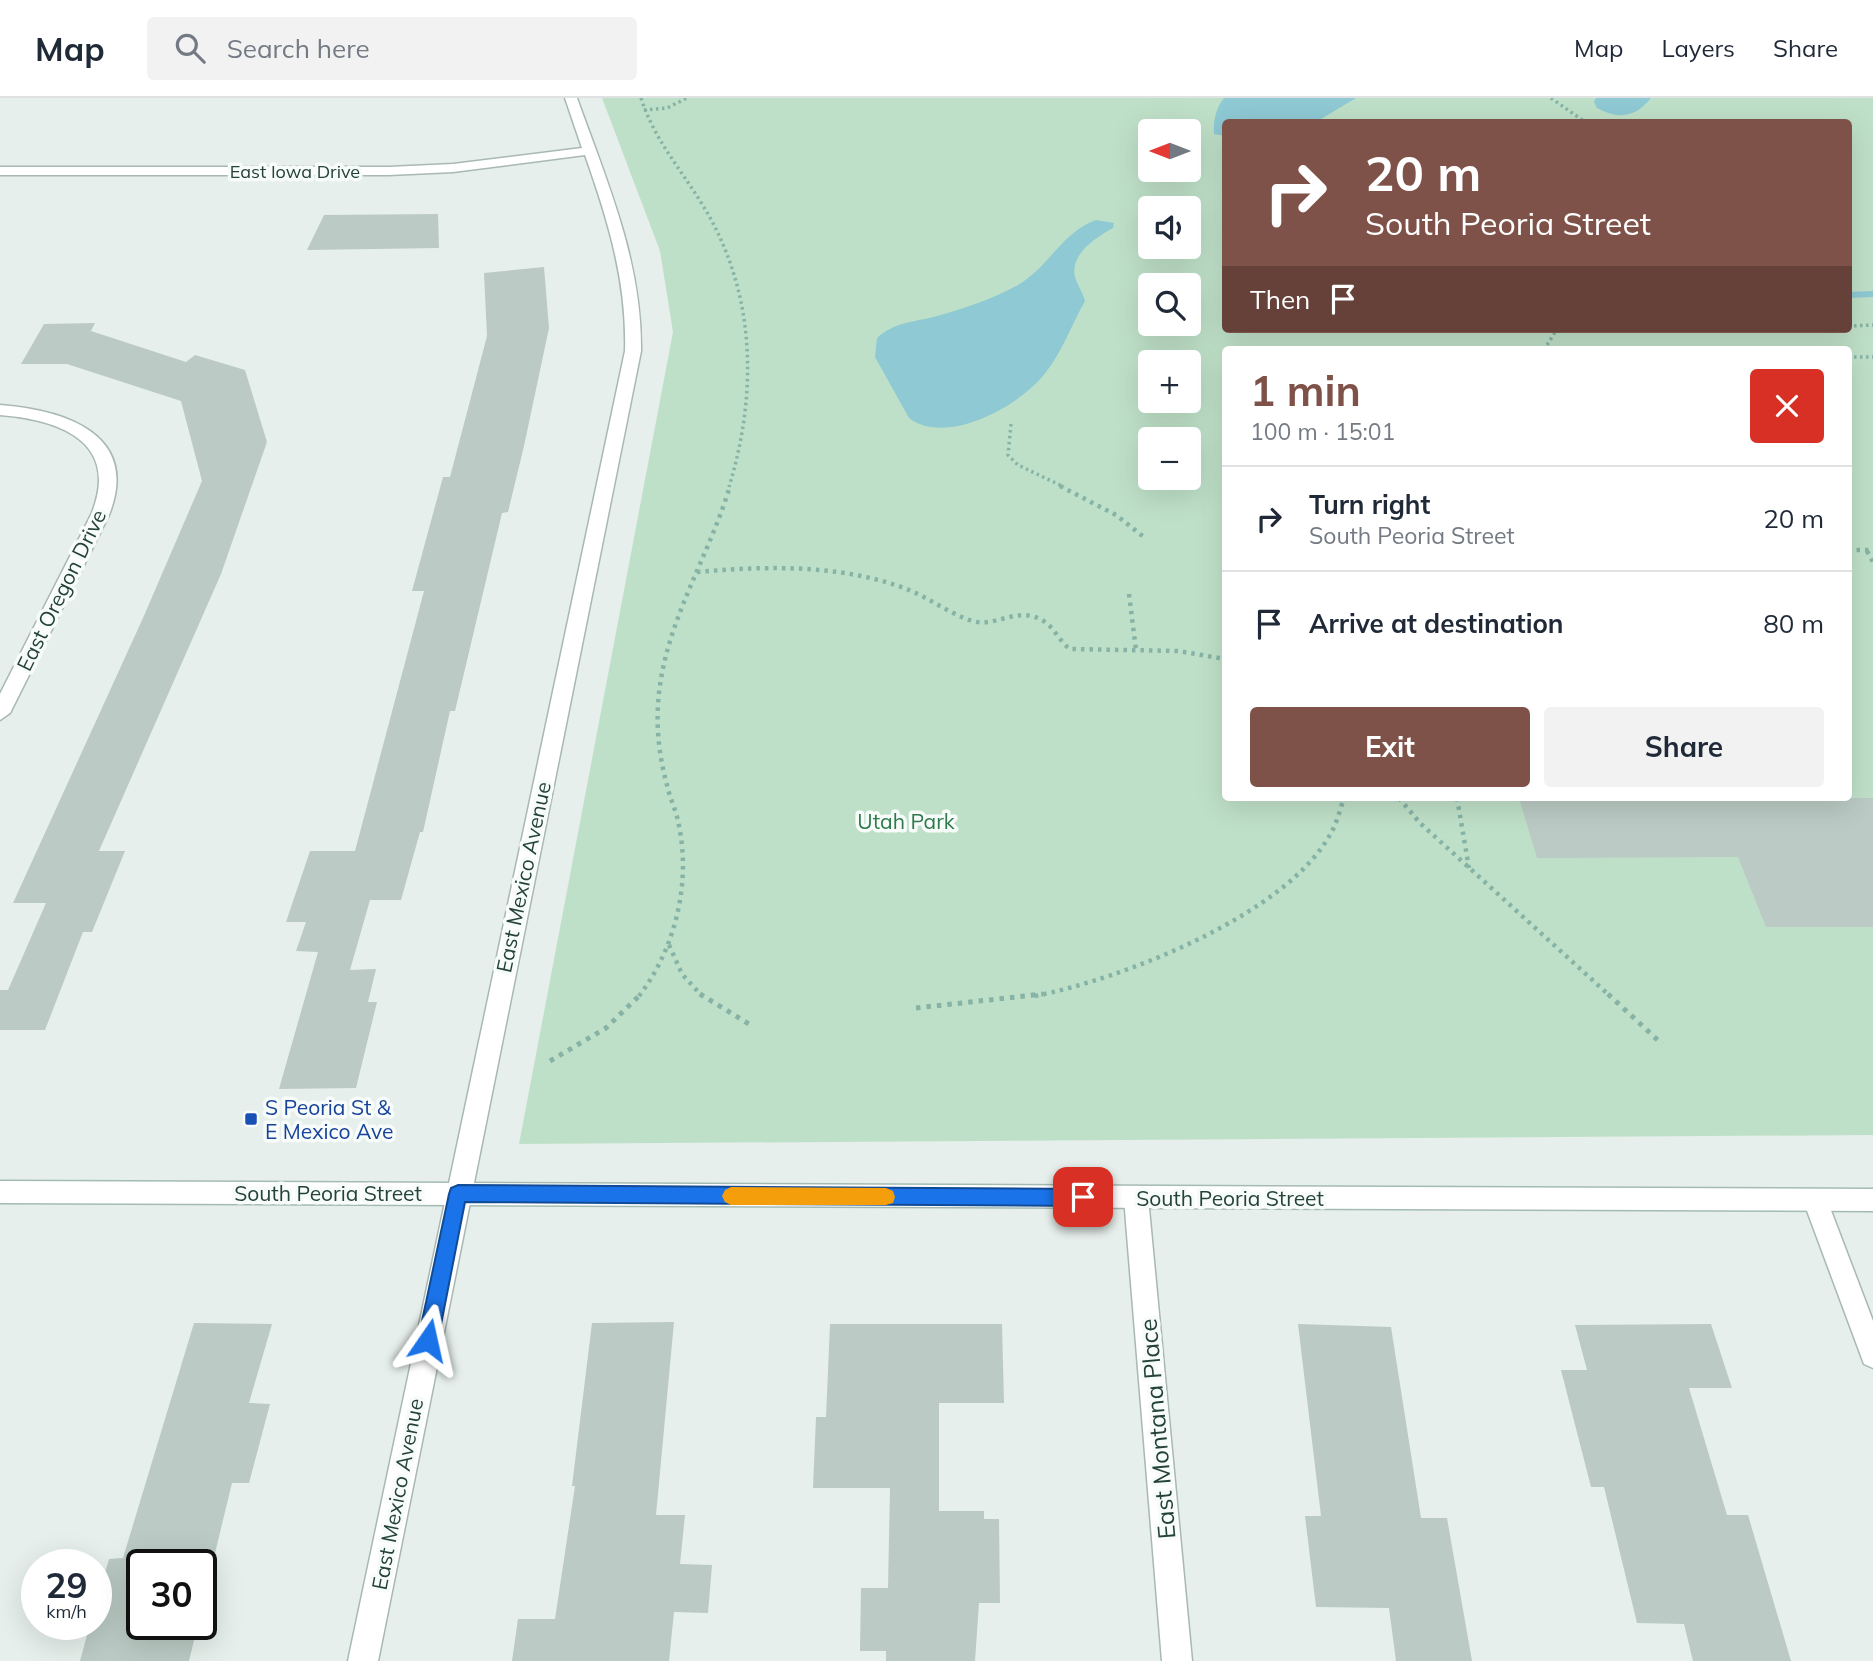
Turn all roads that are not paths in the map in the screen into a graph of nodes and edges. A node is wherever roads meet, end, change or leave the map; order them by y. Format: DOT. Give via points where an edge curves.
graph roads {
  1 [pos="571,98"];
  2 [pos="588,150"];
  3 [pos="0,171"];
  4 [pos="0,410"];
  5 [pos="0,713"];
  6 [pos="0,1192"];
  7 [pos="458,1194"];
  8 [pos="1136,1198"];
  9 [pos="1815,1200"];
  10 [pos="1873,1200"];
  11 [pos="1873,1355"];
  12 [pos="363,1661"];
  13 [pos="1177,1661"];
  1 -- 2 [label="street, East Mexico Avenue"];
  2 -- 3 [label="street, East Iowa Drive" via="453,168 388,171"];
  2 -- 7 [label="street, East Mexico Avenue" via="632,289 632,351"];
  4 -- 5 [label="street, East Oregon Drive" via="47,416 72,426 91,439 106,461 109,482 100,515"];
  6 -- 7 [label="street, South Peoria Street"];
  7 -- 8 [label="street, South Peoria Street"];
  7 -- 12 [label="street, East Mexico Avenue"];
  8 -- 9 [label="street, South Peoria Street"];
  8 -- 13 [label="street, East Montana Place"];
  9 -- 10 [label="street, South Peoria Street"];
  9 -- 11 [label="street"];
}
